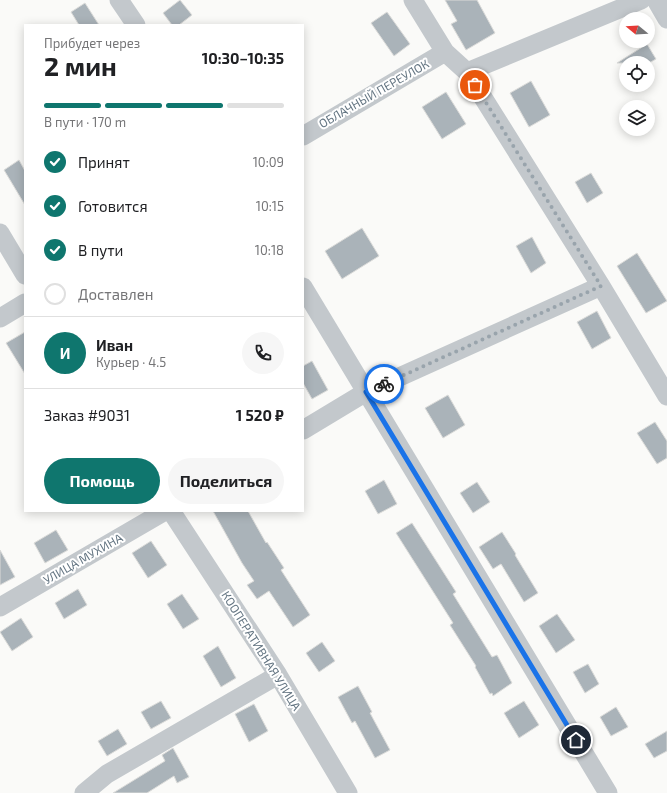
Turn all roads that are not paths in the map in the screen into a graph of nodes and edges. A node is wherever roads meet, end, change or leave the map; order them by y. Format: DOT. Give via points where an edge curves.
graph roads {
  1 [pos="119,0"];
  2 [pos="413,0"];
  3 [pos="641,0"];
  4 [pos="656,0"];
  5 [pos="667,19"];
  6 [pos="135,24"];
  7 [pos="445,52"];
  8 [pos="467,72"];
  9 [pos="304,135"];
  10 [pos="0,233"];
  11 [pos="24,273"];
  12 [pos="601,286"];
  13 [pos="304,290"];
  14 [pos="24,305"];
  15 [pos="0,318"];
  16 [pos="366,392"];
  17 [pos="667,396"];
  18 [pos="304,429"];
  19 [pos="163,512"];
  20 [pos="172,512"];
  21 [pos="0,607"];
  22 [pos="278,675"];
  23 [pos="84,793"];
  24 [pos="348,793"];
  25 [pos="608,793"];
  1 -- 6 [label="street"];
  2 -- 7 [label="street"];
  3 -- 8 [label="street"];
  4 -- 5 [label="street"];
  7 -- 8 [label="street"];
  7 -- 9 [label="street, ОБЛАЧНЫЙ ПЕРЕУЛОК"];
  8 -- 12 [label="street"];
  10 -- 11 [label="street"];
  12 -- 16 [label="street"];
  12 -- 17 [label="street"];
  13 -- 16 [label="street"];
  14 -- 15 [label="street"];
  16 -- 18 [label="street"];
  16 -- 25 [label="street"];
  19 -- 21 [label="street, УЛИЦА МУХИНА"];
  20 -- 22 [label="street, КООПЕРАТИВНАЯ УЛИЦА"];
  22 -- 23 [label="street" via="107,774"];
  22 -- 24 [label="street, КООПЕРАТИВНАЯ УЛИЦА"];
}
